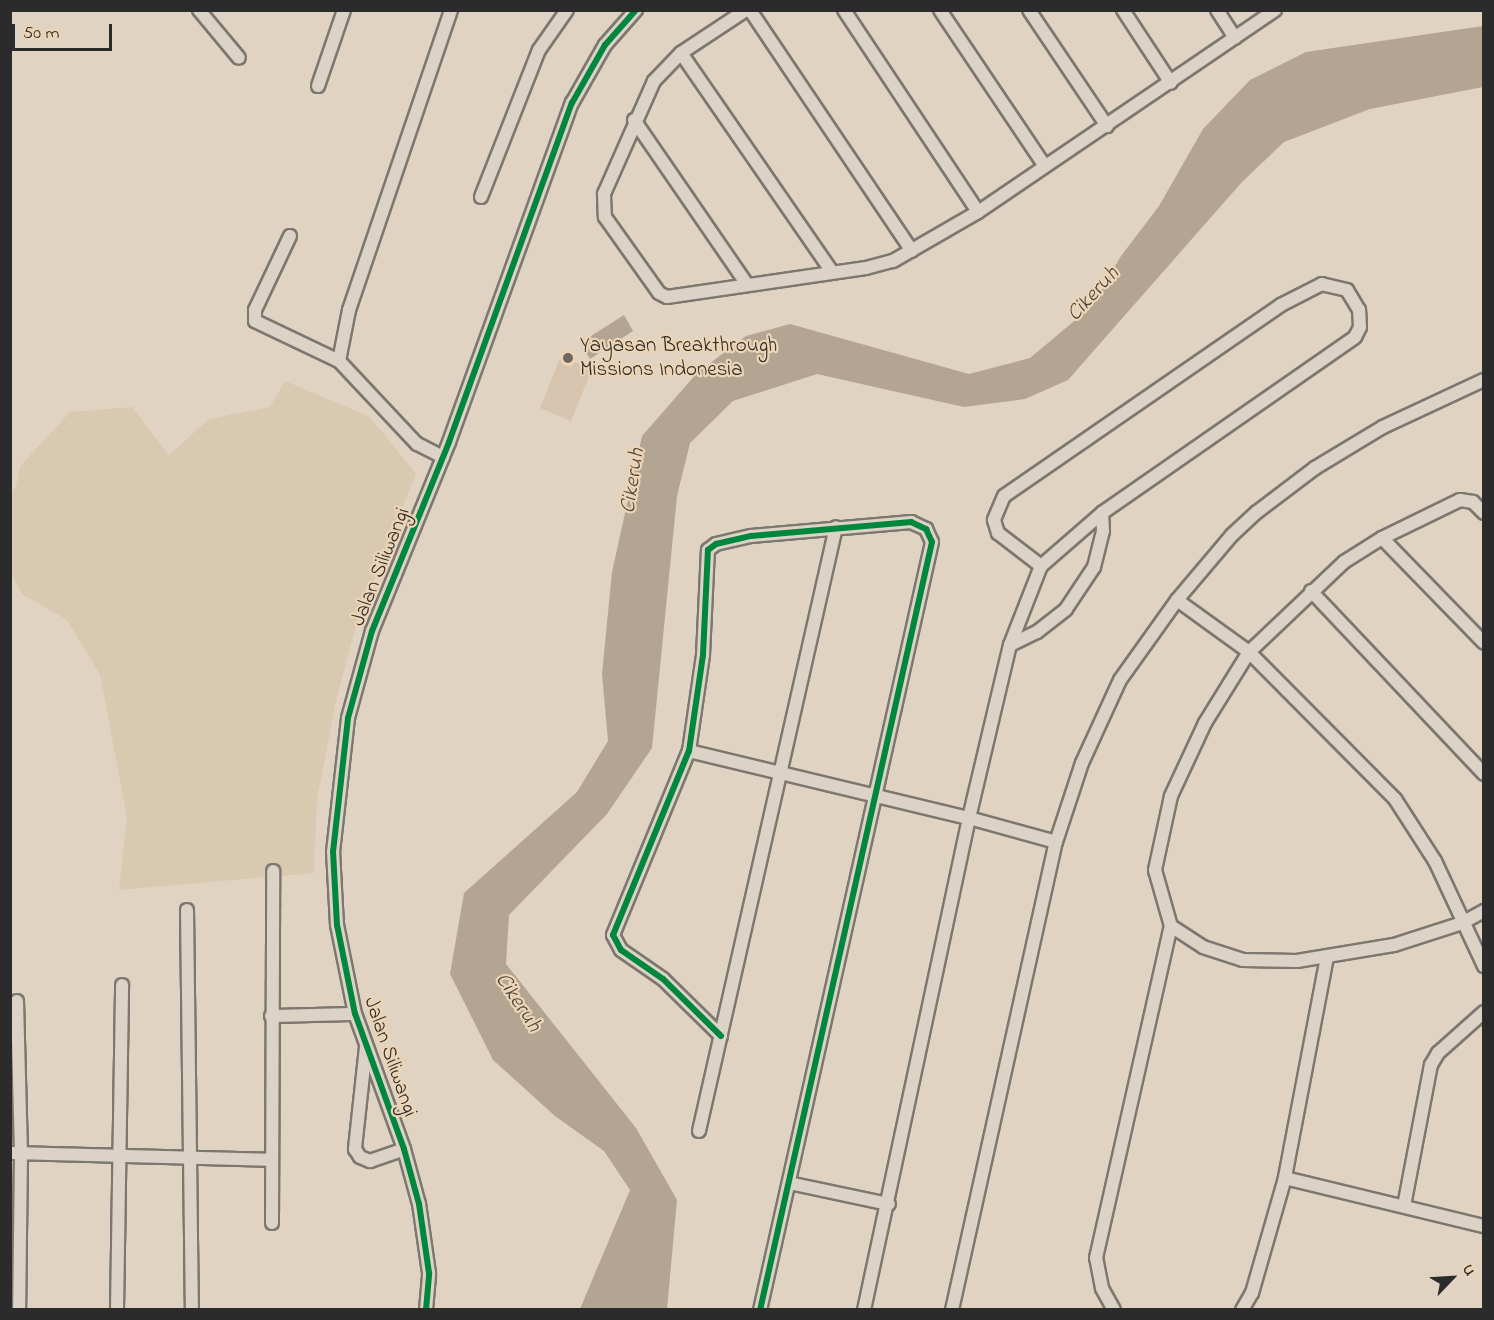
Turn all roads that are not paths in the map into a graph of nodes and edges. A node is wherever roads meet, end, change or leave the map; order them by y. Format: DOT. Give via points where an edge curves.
graph roads {
  1 [pos="199,10"];
  2 [pos="344,10"];
  3 [pos="451,10"];
  4 [pos="567,10"];
  5 [pos="636,10"];
  6 [pos="748,10"];
  7 [pos="844,10"];
  8 [pos="940,10"];
  9 [pos="1029,10"];
  10 [pos="1123,10"];
  11 [pos="1217,10"];
  12 [pos="1275,10"];
  13 [pos="1235,38"];
  14 [pos="681,53"];
  15 [pos="239,58"];
  16 [pos="1171,83"];
  17 [pos="318,86"];
  18 [pos="634,120"];
  19 [pos="1107,126"];
  20 [pos="1045,166"];
  21 [pos="481,197"];
  22 [pos="978,212"];
  23 [pos="290,236"];
  24 [pos="912,251"];
  25 [pos="832,272"];
  26 [pos="746,283"];
  27 [pos="339,361"];
  28 [pos="1484,380"];
  29 [pos="443,457"];
  30 [pos="1102,513"];
  31 [pos="1484,513"];
  32 [pos="836,527"];
  33 [pos="1382,538"];
  34 [pos="1041,566"];
  35 [pos="1311,591"];
  36 [pos="1177,600"];
  37 [pos="1484,643"];
  38 [pos="1010,645"];
  39 [pos="1249,652"];
  40 [pos="688,752"];
  41 [pos="1484,774"];
  42 [pos="780,776"];
  43 [pos="877,799"];
  44 [pos="969,818"];
  45 [pos="1056,842"];
  46 [pos="273,871"];
  47 [pos="187,910"];
  48 [pos="1484,911"];
  49 [pos="1462,923"];
  50 [pos="1171,926"];
  51 [pos="1327,957"];
  52 [pos="1484,966"];
  53 [pos="122,984"];
  54 [pos="17,1001"];
  55 [pos="1484,1012"];
  56 [pos="355,1014"];
  57 [pos="271,1016"];
  58 [pos="721,1036"];
  59 [pos="367,1046"];
  60 [pos="699,1131"];
  61 [pos="404,1149"];
  62 [pos="16,1154"];
  63 [pos="121,1157"];
  64 [pos="189,1157"];
  65 [pos="271,1160"];
  66 [pos="1285,1178"];
  67 [pos="789,1183"];
  68 [pos="889,1204"];
  69 [pos="1404,1206"];
  70 [pos="272,1222"];
  71 [pos="1484,1226"];
  72 [pos="18,1310"];
  73 [pos="117,1310"];
  74 [pos="192,1310"];
  75 [pos="426,1310"];
  76 [pos="760,1310"];
  77 [pos="864,1310"];
  78 [pos="952,1310"];
  79 [pos="1114,1310"];
  80 [pos="1242,1310"];
  1 -- 15 [label="street"];
  2 -- 17 [label="street"];
  3 -- 27 [label="street" via="350,310"];
  4 -- 21 [label="street" via="539,50"];
  5 -- 29 [label="street, Jalan Siliwangi" via="605,45 572,103"];
  6 -- 14 [label="street"];
  6 -- 24 [label="street"];
  7 -- 22 [label="street"];
  8 -- 20 [label="street"];
  9 -- 19 [label="street"];
  10 -- 16 [label="street"];
  11 -- 13 [label="street"];
  12 -- 13 [label="street"];
  13 -- 16 [label="street"];
  14 -- 18 [label="street" via="654,81"];
  14 -- 25 [label="street"];
  16 -- 19 [label="street"];
  18 -- 26 [label="street"];
  18 -- 26 [label="street" via="604,194 605,217 658,293 677,297"];
  19 -- 20 [label="street"];
  20 -- 22 [label="street"];
  22 -- 24 [label="street"];
  23 -- 27 [label="street" via="255,310 255,321"];
  24 -- 25 [label="street" via="866,268"];
  25 -- 26 [label="street"];
  27 -- 29 [label="street" via="417,444"];
  28 -- 36 [label="street" via="1383,427 1287,488 1232,535"];
  29 -- 56 [label="street, Jalan Siliwangi" via="372,631 348,718 333,852 337,925"];
  30 -- 34 [label="street"];
  30 -- 34 [label="street" via="1355,337 1360,319 1347,290 1322,284 1281,305 1004,496 994,520 998,532 1008,544"];
  30 -- 38 [label="street" via="1100,549 1082,586 1054,621"];
  31 -- 33 [label="street" via="1473,502 1460,500"];
  32 -- 40 [label="street" via="751,536 716,544 708,550 703,655"];
  32 -- 42 [label="street"];
  32 -- 43 [label="street" via="911,522 926,529 932,542"];
  33 -- 35 [label="street" via="1344,562"];
  33 -- 37 [label="street"];
  34 -- 38 [label="street"];
  35 -- 39 [label="street"];
  35 -- 41 [label="street"];
  36 -- 39 [label="street"];
  36 -- 45 [label="street" via="1120,680 1082,763"];
  38 -- 44 [label="street"];
  39 -- 49 [label="street" via="1395,800 1435,861"];
  39 -- 50 [label="street" via="1206,723 1171,796 1155,870"];
  40 -- 42 [label="street"];
  40 -- 58 [label="street" via="612,935 621,950 663,979"];
  42 -- 43 [label="street"];
  42 -- 58 [label="street"];
  43 -- 44 [label="street"];
  43 -- 67 [label="street"];
  44 -- 45 [label="street"];
  44 -- 68 [label="street"];
  45 -- 78 [label="street"];
  46 -- 57 [label="street"];
  47 -- 64 [label="street"];
  48 -- 49 [label="street"];
  49 -- 51 [label="street" via="1394,945"];
  49 -- 52 [label="street"];
  50 -- 51 [label="street" via="1185,938 1223,956 1297,961"];
  50 -- 79 [label="street" via="1096,1258 1102,1288"];
  51 -- 66 [label="street"];
  53 -- 63 [label="street"];
  54 -- 62 [label="street"];
  55 -- 69 [label="street" via="1431,1065"];
  56 -- 57 [label="street"];
  56 -- 59 [label="street, Jalan Siliwangi"];
  57 -- 65 [label="street"];
  58 -- 60 [label="street"];
  59 -- 61 [label="street, Jalan Siliwangi"];
  59 -- 61 [label="street" via="355,1149 360,1157 370,1161"];
  61 -- 75 [label="street, Jalan Siliwangi" via="419,1204 429,1273"];
  62 -- 63 [label="street"];
  62 -- 72 [label="street"];
  63 -- 64 [label="street"];
  63 -- 73 [label="street"];
  64 -- 65 [label="street"];
  64 -- 74 [label="street"];
  65 -- 70 [label="street"];
  66 -- 69 [label="street"];
  66 -- 80 [label="street" via="1252,1293"];
  67 -- 68 [label="street"];
  67 -- 76 [label="street"];
  68 -- 77 [label="street"];
  69 -- 71 [label="street"];
}
